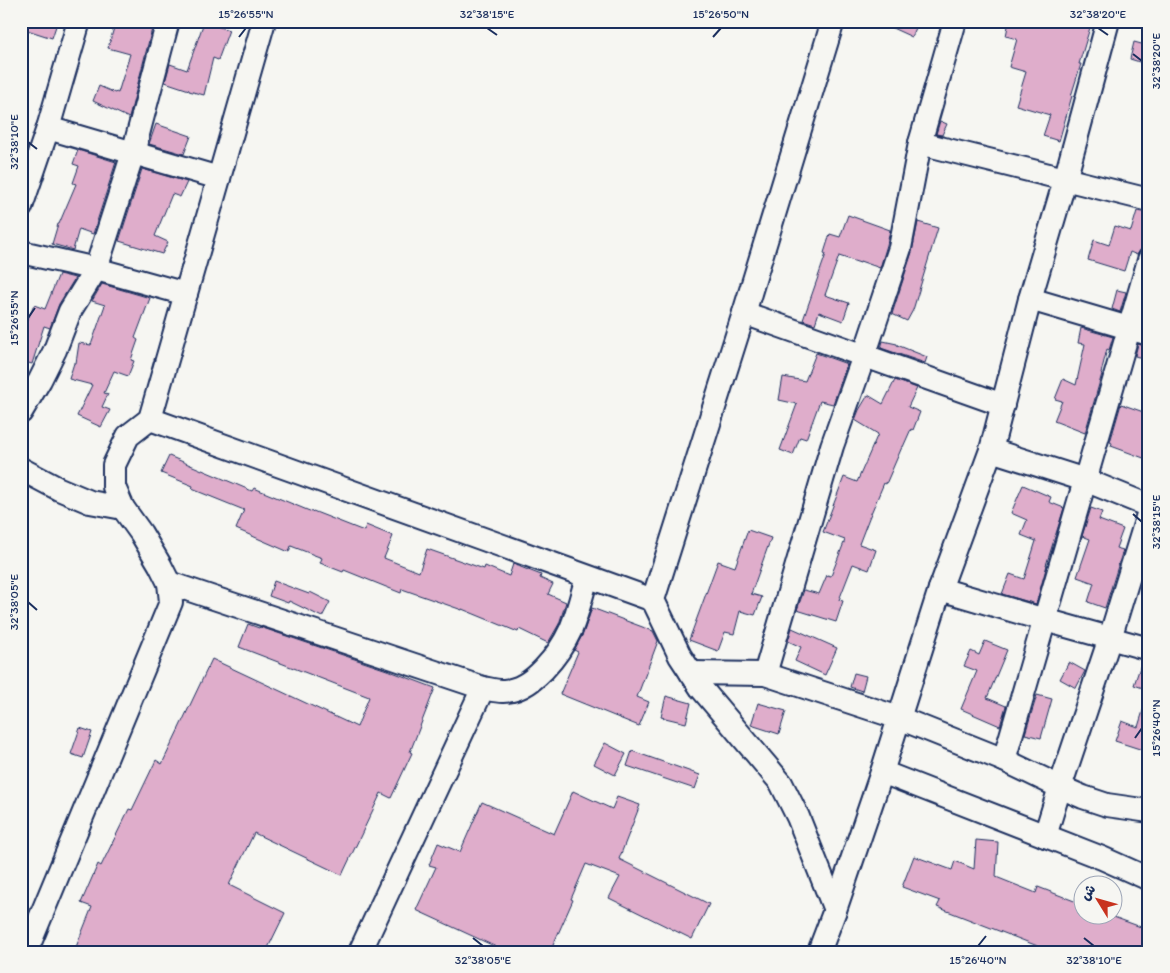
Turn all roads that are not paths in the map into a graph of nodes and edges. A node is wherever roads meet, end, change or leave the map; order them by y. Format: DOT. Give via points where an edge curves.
graph roads {
  1 [pos="79,21"];
  2 [pos="168,21"];
  3 [pos="264,21"];
  4 [pos="833,21"];
  5 [pos="955,21"];
  6 [pos="1108,21"];
  7 [pos="48,128"];
  8 [pos="920,143"];
  9 [pos="133,153"];
  10 [pos="219,178"];
  11 [pos="1065,180"];
  12 [pos="1149,200"];
  13 [pos="21,208"];
  14 [pos="21,252"];
  15 [pos="1149,260"];
  16 [pos="96,269"];
  17 [pos="186,294"];
  18 [pos="1030,299"];
  19 [pos="744,313"];
  20 [pos="1139,332"];
  21 [pos="864,356"];
  22 [pos="1003,405"];
  23 [pos="21,412"];
  24 [pos="150,419"];
  25 [pos="991,450"];
  26 [pos="21,469"];
  27 [pos="1085,480"];
  28 [pos="1149,506"];
  29 [pos="123,508"];
  30 [pos="1149,511"];
  31 [pos="587,577"];
  32 [pos="169,583"];
  33 [pos="940,589"];
  34 [pos="653,600"];
  35 [pos="1045,620"];
  36 [pos="1110,638"];
  37 [pos="1149,649"];
  38 [pos="691,673"];
  39 [pos="765,674"];
  40 [pos="483,688"];
  41 [pos="899,718"];
  42 [pos="1004,760"];
  43 [pos="882,772"];
  44 [pos="1060,787"];
  45 [pos="1147,805"];
  46 [pos="1045,836"];
  47 [pos="1149,879"];
  48 [pos="835,910"];
  49 [pos="26,952"];
  50 [pos="360,952"];
  51 [pos="819,952"];
  1 -- 7 [label="street"];
  2 -- 9 [label="street"];
  3 -- 10 [label="street"];
  4 -- 19 [label="street"];
  5 -- 8 [label="street"];
  6 -- 11 [label="street"];
  7 -- 9 [label="street"];
  7 -- 13 [label="street"];
  8 -- 11 [label="street"];
  8 -- 21 [label="street" via="900,248"];
  9 -- 10 [label="street"];
  9 -- 16 [label="street"];
  10 -- 17 [label="street"];
  11 -- 12 [label="street"];
  11 -- 18 [label="street"];
  14 -- 16 [label="street"];
  15 -- 20 [label="street"];
  16 -- 17 [label="street"];
  16 -- 23 [label="street" via="70,311 55,350"];
  17 -- 24 [label="street"];
  18 -- 20 [label="street"];
  18 -- 22 [label="street"];
  19 -- 21 [label="street"];
  19 -- 34 [label="street"];
  20 -- 27 [label="street"];
  21 -- 22 [label="street"];
  21 -- 39 [label="street" via="832,446"];
  22 -- 25 [label="street"];
  24 -- 29 [label="street" via="128,436 114,465 114,487"];
  24 -- 31 [label="street"];
  25 -- 27 [label="street"];
  25 -- 33 [label="street"];
  26 -- 29 [label="street" via="90,502"];
  27 -- 28 [label="street"];
  27 -- 35 [label="street"];
  29 -- 32 [label="street"];
  30 -- 36 [label="street"];
  31 -- 34 [label="street"];
  31 -- 40 [label="street" via="571,628 536,677 521,687 503,692"];
  32 -- 40 [label="street"];
  32 -- 49 [label="street" via="171,602"];
  33 -- 35 [label="street"];
  33 -- 41 [label="street"];
  34 -- 38 [label="street"];
  35 -- 36 [label="street"];
  35 -- 42 [label="street"];
  36 -- 37 [label="street"];
  36 -- 44 [label="street"];
  38 -- 39 [label="street"];
  38 -- 48 [label="street" via="782,783"];
  39 -- 41 [label="street"];
  40 -- 50 [label="street"];
  41 -- 42 [label="street"];
  41 -- 43 [label="street"];
  42 -- 44 [label="street"];
  43 -- 46 [label="street"];
  43 -- 48 [label="street"];
  44 -- 45 [label="street" via="1107,805"];
  44 -- 46 [label="street"];
  46 -- 47 [label="street"];
  48 -- 51 [label="street"];
}
